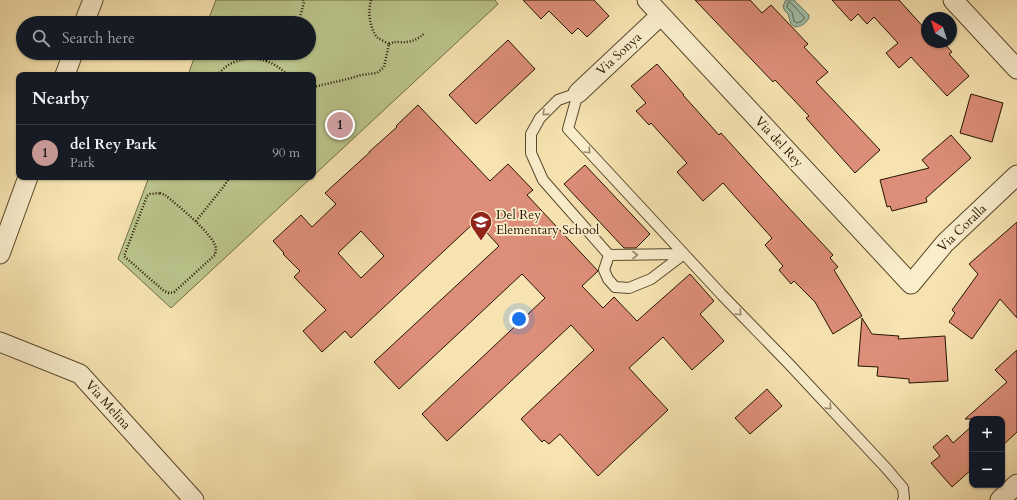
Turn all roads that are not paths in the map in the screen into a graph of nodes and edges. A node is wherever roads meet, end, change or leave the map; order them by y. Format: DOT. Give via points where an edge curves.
graph roads {
  1 [pos="93,0"];
  2 [pos="646,0"];
  3 [pos="953,0"];
  4 [pos="661,15"];
  5 [pos="87,16"];
  6 [pos="70,60"];
  7 [pos="1017,70"];
  8 [pos="66,72"];
  9 [pos="578,93"];
  10 [pos="1017,175"];
  11 [pos="27,180"];
  12 [pos="0,254"];
  13 [pos="684,254"];
  14 [pos="609,255"];
  15 [pos="911,284"];
  16 [pos="0,342"];
  17 [pos="1017,484"];
  18 [pos="194,500"];
  19 [pos="903,500"];
  20 [pos="1000,500"];
  1 -- 5 [label="street"];
  2 -- 4 [label="street, Via del Rey"];
  3 -- 7 [label="street"];
  4 -- 9 [label="street, Via Sonya"];
  4 -- 15 [label="street, Via del Rey"];
  6 -- 8 [label="street"];
  9 -- 13 [label="lane, one-way" via="568,129"];
  9 -- 14 [label="lane, one-way" via="558,100 540,118 531,134 531,153 542,180"];
  10 -- 15 [label="street, Via Coralla" via="945,243"];
  11 -- 12 [label="street"];
  14 -- 13 [label="lane, one-way"];
  13 -- 14 [label="lane" via="651,279 629,288 615,287 608,278 604,270"];
  13 -- 19 [label="lane, one-way" via="887,469 903,488"];
  16 -- 18 [label="street, Via Melina" via="80,374"];
  17 -- 20 [label="street"];
}
